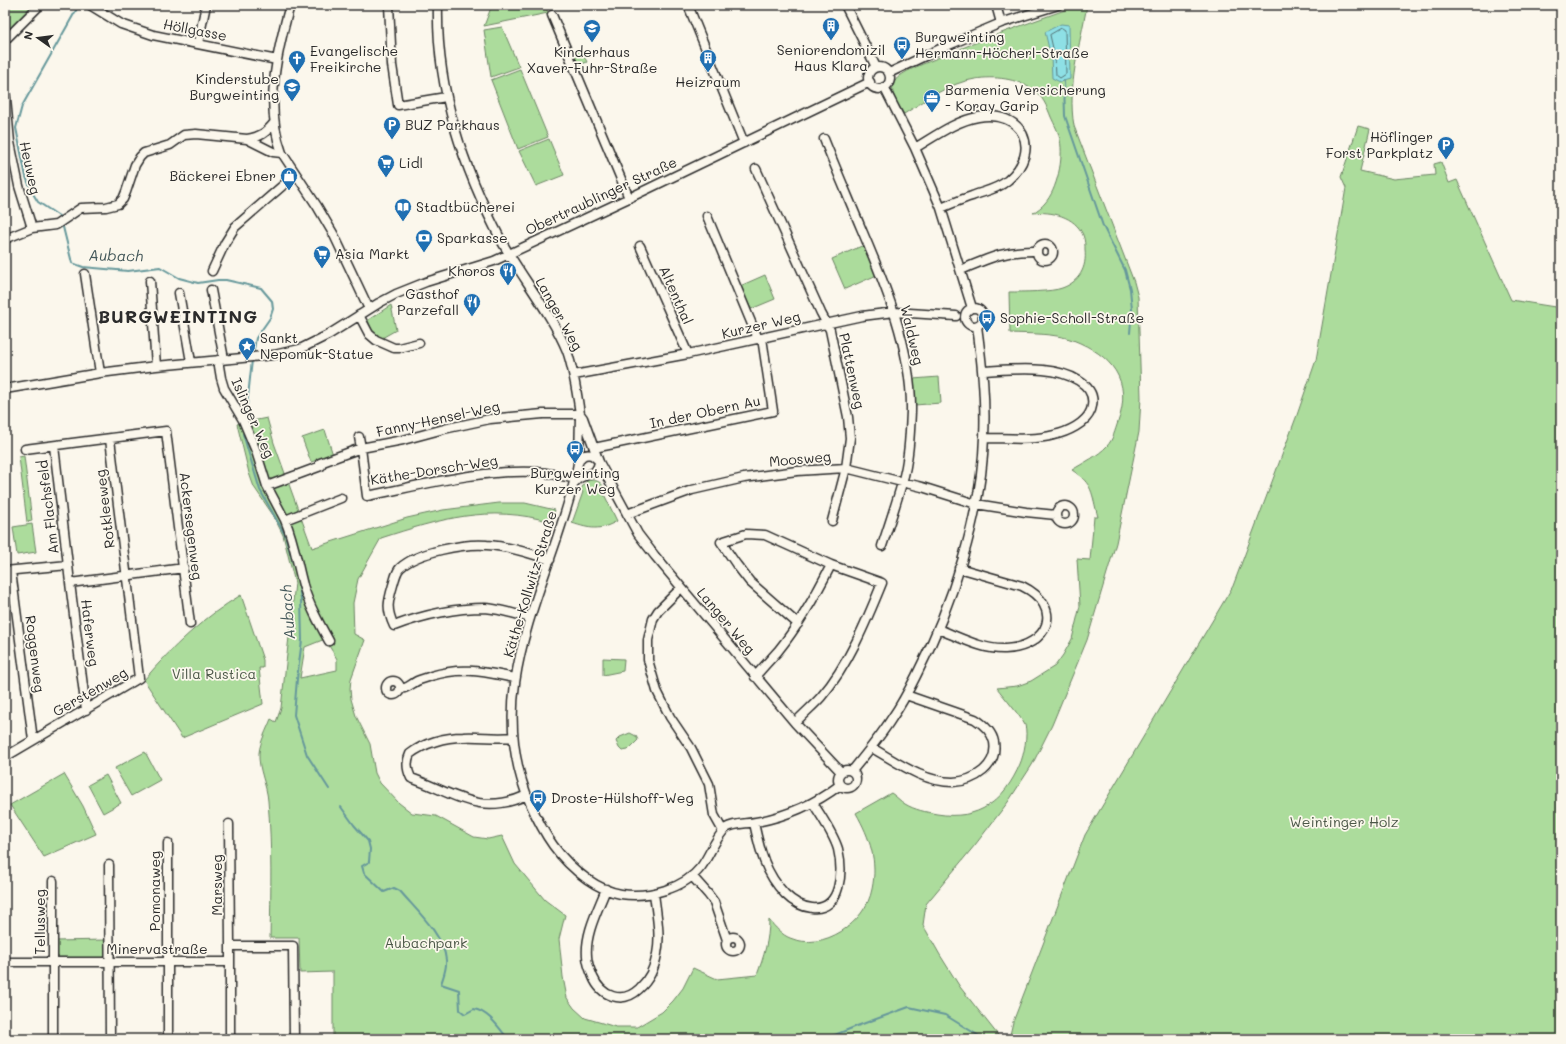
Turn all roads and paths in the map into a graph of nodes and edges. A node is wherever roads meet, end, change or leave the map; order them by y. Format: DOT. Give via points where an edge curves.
graph roads {
  1 [pos="40,5"];
  2 [pos="90,5"];
  3 [pos="206,5"];
  4 [pos="290,5"];
  5 [pos="389,5"];
  6 [pos="438,5"];
  7 [pos="688,5"];
  8 [pos="845,5"];
  9 [pos="996,5"];
  10 [pos="1058,5"];
  11 [pos="552,15"];
  12 [pos="1001,23"];
  13 [pos="5,40"];
  14 [pos="198,43"];
  15 [pos="277,60"];
  16 [pos="876,68"];
  17 [pos="889,73"];
  18 [pos="870,82"];
  19 [pos="884,87"];
  20 [pos="5,88"];
  21 [pos="446,97"];
  22 [pos="274,123"];
  23 [pos="247,139"];
  24 [pos="824,139"];
  25 [pos="744,143"];
  26 [pos="915,148"];
  27 [pos="282,153"];
  28 [pos="756,169"];
  29 [pos="296,174"];
  30 [pos="629,198"];
  31 [pos="941,208"];
  32 [pos="707,216"];
  33 [pos="32,228"];
  34 [pos="5,239"];
  35 [pos="640,246"];
  36 [pos="1037,251"];
  37 [pos="509,254"];
  38 [pos="962,270"];
  39 [pos="212,271"];
  40 [pos="85,274"];
  41 [pos="150,280"];
  42 [pos="211,290"];
  43 [pos="179,293"];
  44 [pos="972,308"];
  45 [pos="369,309"];
  46 [pos="894,312"];
  47 [pos="359,315"];
  48 [pos="956,316"];
  49 [pos="826,323"];
  50 [pos="977,326"];
  51 [pos="760,339"];
  52 [pos="419,343"];
  53 [pos="688,354"];
  54 [pos="221,360"];
  55 [pos="191,362"];
  56 [pos="156,366"];
  57 [pos="983,371"];
  58 [pos="100,373"];
  59 [pos="574,375"];
  60 [pos="5,389"];
  61 [pos="580,414"];
  62 [pos="166,431"];
  63 [pos="359,437"];
  64 [pos="984,438"];
  65 [pos="110,439"];
  66 [pos="54,446"];
  67 [pos="361,448"];
  68 [pos="594,448"];
  69 [pos="25,449"];
  70 [pos="598,461"];
  71 [pos="578,462"];
  72 [pos="846,468"];
  73 [pos="590,474"];
  74 [pos="607,476"];
  75 [pos="575,480"];
  76 [pos="903,481"];
  77 [pos="267,486"];
  78 [pos="341,498"];
  79 [pos="976,504"];
  80 [pos="627,514"];
  81 [pos="1056,516"];
  82 [pos="284,520"];
  83 [pos="832,521"];
  84 [pos="882,546"];
  85 [pos="550,560"];
  86 [pos="68,565"];
  87 [pos="831,565"];
  88 [pos="184,568"];
  89 [pos="959,568"];
  90 [pos="8,571"];
  91 [pos="126,576"];
  92 [pos="70,583"];
  93 [pos="681,588"];
  94 [pos="530,618"];
  95 [pos="190,624"];
  96 [pos="798,624"];
  97 [pos="938,629"];
  98 [pos="329,641"];
  99 [pos="755,677"];
  100 [pos="515,678"];
  101 [pos="400,689"];
  102 [pos="906,695"];
  103 [pos="86,710"];
  104 [pos="794,723"];
  105 [pos="513,736"];
  106 [pos="33,740"];
  107 [pos="872,748"];
  108 [pos="5,757"];
  109 [pos="852,771"];
  110 [pos="841,772"];
  111 [pos="840,785"];
  112 [pos="527,795"];
  113 [pos="813,803"];
  114 [pos="754,822"];
  115 [pos="229,824"];
  116 [pos="723,831"];
  117 [pos="168,843"];
  118 [pos="110,865"];
  119 [pos="692,876"];
  120 [pos="53,881"];
  121 [pos="606,889"];
  122 [pos="654,893"];
  123 [pos="727,940"];
  124 [pos="230,946"];
  125 [pos="5,962"];
  126 [pos="53,962"];
  127 [pos="110,962"];
  128 [pos="168,962"];
  129 [pos="230,962"];
  130 [pos="53,1039"];
  131 [pos="110,1039"];
  132 [pos="168,1039"];
  133 [pos="230,1039"];
  134 [pos="294,1039"];
  1 -- 13 [label="street"];
  2 -- 14 [label="street, Höllgasse" via="121,24 153,35"];
  3 -- 14 [label="street"];
  4 -- 15 [label="street"];
  5 -- 21 [label="street" via="392,65 398,105"];
  6 -- 21 [label="street, Langer Weg"];
  7 -- 25 [label="street"];
  8 -- 16 [label="street"];
  9 -- 12 [label="street"];
  10 -- 12 [label="street"];
  11 -- 30 [label="street"];
  12 -- 17 [label="street"];
  14 -- 15 [label="street, Höllgasse"];
  15 -- 22 [label="street"];
  16 -- 17 [label="street" via="881,67"];
  16 -- 18 [label="street" via="870,73"];
  17 -- 19 [label="street" via="889,81"];
  18 -- 19 [label="street" via="876,88"];
  18 -- 25 [label="street, Obertraublinger Straße"];
  19 -- 26 [label="street"];
  20 -- 33 [label="street, Heuweg" via="10,142 19,186"];
  21 -- 37 [label="street, Langer Weg" via="470,174"];
  22 -- 23 [label="street" via="265,134"];
  22 -- 27 [label="street"];
  23 -- 27 [label="street" via="273,152"];
  23 -- 33 [label="street" via="196,134 184,136 170,145 144,153 140,157 123,199 118,204 113,207 81,208 56,225"];
  24 -- 46 [label="street, Waldweg" via="876,262"];
  25 -- 30 [label="street, Obertraublinger Straße"];
  26 -- 31 [label="street"];
  26 -- 31 [label="street" via="959,123 979,117 1007,119 1017,126 1025,139 1025,157 1008,181"];
  27 -- 29 [label="street"];
  28 -- 49 [label="street, Plattenweg"];
  29 -- 39 [label="street" via="235,227"];
  29 -- 45 [label="street" via="334,235"];
  30 -- 37 [label="street, Obertraublinger Straße"];
  31 -- 38 [label="street"];
  32 -- 51 [label="street, In der Obern Au"];
  33 -- 34 [label="street"];
  35 -- 53 [label="street, Altenthal"];
  36 -- 38 [label="street" via="1013,251"];
  37 -- 45 [label="street, Obertraublinger Straße" via="481,266 426,282"];
  37 -- 59 [label="street, Langer Weg" via="567,351"];
  38 -- 44 [label="street"];
  40 -- 58 [label="street"];
  41 -- 56 [label="street"];
  42 -- 54 [label="street, Islinger Weg"];
  43 -- 55 [label="street"];
  44 -- 50 [label="street" via="980,310 983,314 983,320"];
  44 -- 50 [label="street" via="965,313 965,319 971,326"];
  45 -- 47 [label="street, Obertraublinger Straße"];
  46 -- 48 [label="street, Kurzer Weg"];
  46 -- 49 [label="street, Kurzer Weg"];
  46 -- 76 [label="street, Waldweg" via="905,356 911,409"];
  47 -- 52 [label="street" via="369,334 376,340 394,348"];
  47 -- 54 [label="street, Obertraublinger Straße" via="300,349 274,355"];
  49 -- 51 [label="street, Kurzer Weg"];
  49 -- 72 [label="street, Plattenweg" via="830,330 848,417 850,438"];
  50 -- 57 [label="street"];
  51 -- 53 [label="street, Kurzer Weg"];
  51 -- 68 [label="street, In der Obern Au" via="773,411"];
  53 -- 59 [label="street, Kurzer Weg"];
  54 -- 55 [label="street, Obertraublinger Straße"];
  54 -- 77 [label="street, Islinger Weg" via="220,378 243,420"];
  55 -- 56 [label="street, Obertraublinger Straße"];
  56 -- 58 [label="street, Obertraublinger Straße"];
  57 -- 64 [label="street"];
  57 -- 64 [label="street" via="1054,371 1087,386 1092,400 1090,413 1072,429 1038,438"];
  58 -- 60 [label="street, Obertraublinger Straße"];
  59 -- 61 [label="street, Langer Weg"];
  61 -- 67 [label="street, Fanny-Hensel-Weg" via="543,414 490,419"];
  61 -- 68 [label="street, Langer Weg"];
  61 -- 71 [label="street, Käthe-Kollwitz-Straße"];
  62 -- 65 [label="street, Am Flachsfeld"];
  62 -- 88 [label="street, Ackersegenweg"];
  63 -- 67 [label="street, Fanny-Hensel-Weg"];
  64 -- 79 [label="street"];
  65 -- 66 [label="street, Am Flachsfeld"];
  65 -- 91 [label="street, Rotkleeweg"];
  66 -- 69 [label="street, Am Flachsfeld"];
  66 -- 86 [label="street, Am Flachsfeld"];
  67 -- 75 [label="street, Käthe-Dorsch-Weg" via="367,496 451,479 498,473 538,472"];
  67 -- 77 [label="street"];
  68 -- 70 [label="street, Langer Weg"];
  70 -- 71 [label="street" via="589,454 582,456"];
  70 -- 73 [label="street" via="598,469"];
  70 -- 74 [label="street, Langer Weg"];
  71 -- 73 [label="street" via="580,470"];
  71 -- 75 [label="street, Käthe-Kollwitz-Straße"];
  72 -- 76 [label="street, Moosweg"];
  72 -- 80 [label="street, Moosweg" via="744,478 692,490"];
  72 -- 83 [label="street, Plattenweg"];
  73 -- 74 [label="street"];
  73 -- 75 [label="street"];
  74 -- 80 [label="street, Langer Weg"];
  75 -- 85 [label="street, Käthe-Kollwitz-Straße"];
  76 -- 79 [label="street, Moosweg"];
  76 -- 84 [label="street, Waldweg"];
  77 -- 82 [label="street, Islinger Weg"];
  78 -- 82 [label="street"];
  79 -- 81 [label="street, Moosweg"];
  79 -- 89 [label="street"];
  80 -- 93 [label="street, Langer Weg" via="638,534"];
  82 -- 98 [label="street, Islinger Weg" via="294,546 303,585"];
  85 -- 94 [label="street, Käthe-Kollwitz-Straße"];
  85 -- 94 [label="street" via="489,545 474,544 443,550 427,554 399,569 388,600 394,626 426,615 478,609 504,611"];
  86 -- 90 [label="street"];
  86 -- 92 [label="street, Am Flachsfeld"];
  87 -- 96 [label="street"];
  87 -- 96 [label="street" via="765,535 746,534 721,542 750,582"];
  87 -- 104 [label="street" via="882,583 862,629 841,667 821,697"];
  88 -- 91 [label="street"];
  88 -- 95 [label="street, Ackersegenweg"];
  89 -- 97 [label="street"];
  89 -- 97 [label="street" via="1032,591 1045,607 1047,626 1032,642 1004,650 989,648"];
  90 -- 106 [label="street, Roggenweg"];
  91 -- 92 [label="street"];
  91 -- 103 [label="street, Gerstenweg" via="139,678"];
  92 -- 103 [label="street, Haferweg"];
  93 -- 99 [label="street, Langer Weg"];
  93 -- 116 [label="street" via="653,619 648,640 648,660 663,703 691,748 709,784 714,815"];
  94 -- 100 [label="street, Käthe-Kollwitz-Straße"];
  96 -- 99 [label="street"];
  97 -- 102 [label="street"];
  99 -- 104 [label="street, Langer Weg"];
  100 -- 101 [label="street" via="465,670 431,676"];
  100 -- 105 [label="street, Käthe-Kollwitz-Straße" via="512,706"];
  102 -- 107 [label="street"];
  102 -- 107 [label="street" via="975,719 991,734 994,742 993,758 981,774 954,782 923,776"];
  103 -- 106 [label="street, Gerstenweg"];
  104 -- 110 [label="street, Langer Weg"];
  105 -- 112 [label="street, Käthe-Kollwitz-Straße" via="516,758"];
  105 -- 112 [label="street" via="458,737 428,744 410,754 409,773 411,778 473,802 494,805"];
  106 -- 108 [label="street, Gerstenweg"];
  107 -- 109 [label="street"];
  109 -- 110 [label="street"];
  109 -- 111 [label="street" via="856,779 854,784 847,788"];
  110 -- 111 [label="street" via="838,777"];
  111 -- 113 [label="street"];
  112 -- 121 [label="street, Käthe-Kollwitz-Straße" via="540,826 559,854 572,869"];
  113 -- 114 [label="street" via="792,813"];
  113 -- 114 [label="street" via="833,838 841,866 837,893 824,907 810,908 801,905 779,887 763,860"];
  114 -- 116 [label="street" via="730,826"];
  115 -- 124 [label="street, Marsweg"];
  116 -- 119 [label="street, Käthe-Kollwitz-Straße" via="701,867"];
  117 -- 128 [label="street, Pomonaweg"];
  118 -- 127 [label="street"];
  119 -- 122 [label="street, Käthe-Kollwitz-Straße"];
  119 -- 123 [label="street" via="714,902"];
  120 -- 126 [label="street, Tellusweg"];
  121 -- 122 [label="street, Käthe-Kollwitz-Straße" via="621,894"];
  121 -- 122 [label="street" via="592,924 587,957 589,969 598,986 609,995 618,997 626,996 640,988 654,965 658,942"];
  124 -- 129 [label="street"];
  124 -- 134 [label="street" via="294,946"];
  125 -- 126 [label="street, Minervastraße"];
  126 -- 127 [label="street, Minervastraße"];
  126 -- 130 [label="street, Tellusweg"];
  127 -- 128 [label="street, Minervastraße"];
  127 -- 131 [label="street"];
  128 -- 129 [label="street, Minervastraße"];
  128 -- 132 [label="street, Pomonaweg"];
  129 -- 133 [label="street"];
}
